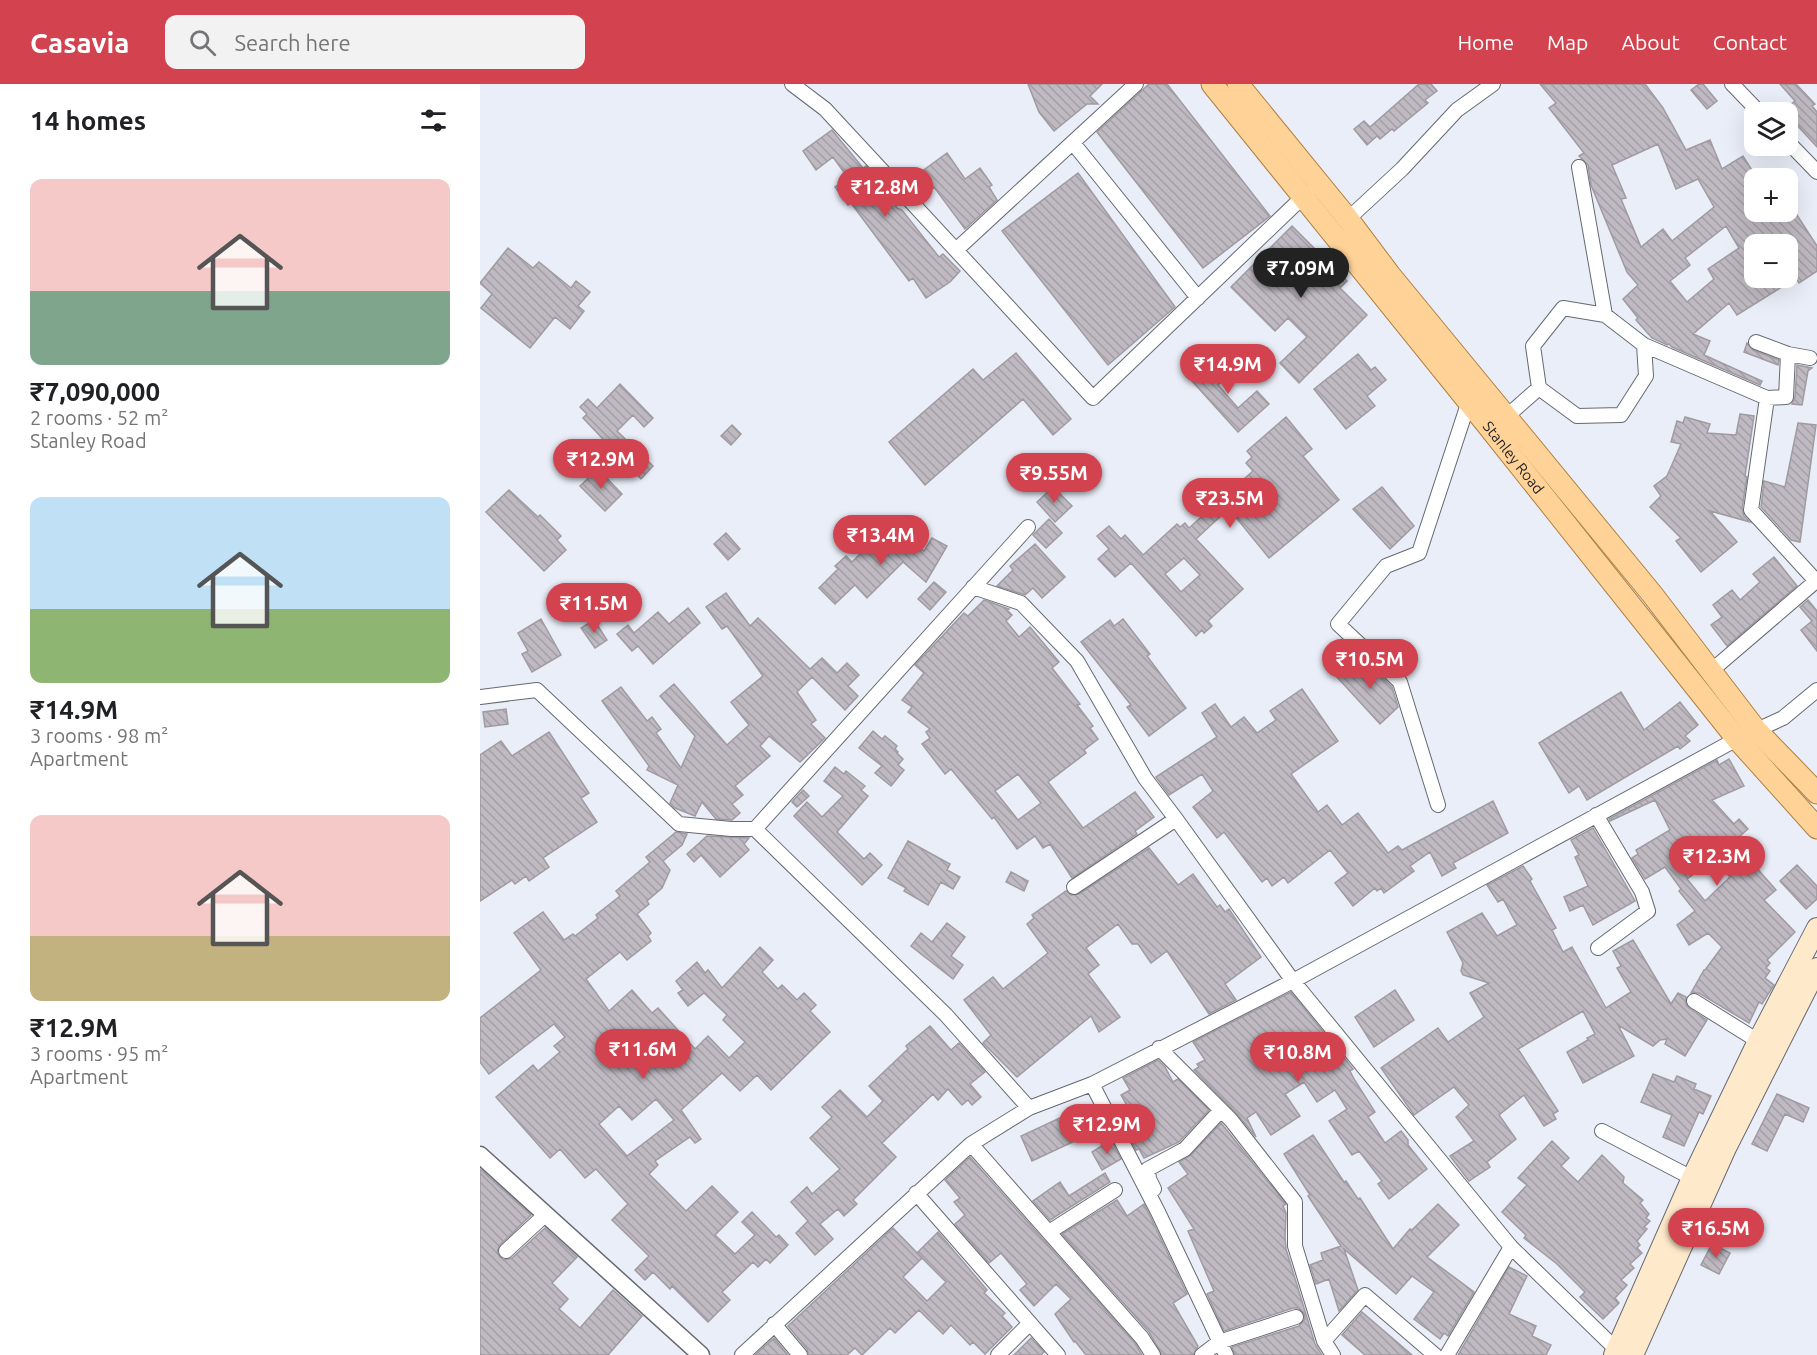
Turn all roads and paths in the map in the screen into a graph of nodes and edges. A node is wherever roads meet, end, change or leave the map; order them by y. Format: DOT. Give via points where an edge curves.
graph roads {
  1 [pos="792,84"];
  2 [pos="1136,84"];
  3 [pos="1212,84"];
  4 [pos="1238,84"];
  5 [pos="1493,84"];
  6 [pos="1732,84"];
  7 [pos="1749,102"];
  8 [pos="1073,142"];
  9 [pos="1798,152"];
  10 [pos="1579,167"];
  11 [pos="1817,172"];
  12 [pos="1311,191"];
  13 [pos="1348,219"];
  14 [pos="956,250"];
  15 [pos="1198,298"];
  16 [pos="1605,315"];
  17 [pos="1755,342"];
  18 [pos="1644,345"];
  19 [pos="1788,354"];
  20 [pos="1810,358"];
  21 [pos="1539,388"];
  22 [pos="1767,398"];
  23 [pos="1468,401"];
  24 [pos="1506,417"];
  25 [pos="1028,527"];
  26 [pos="1816,581"];
  27 [pos="973,587"];
  28 [pos="1711,671"];
  29 [pos="1817,690"];
  30 [pos="480,697"];
  31 [pos="1747,734"];
  32 [pos="1817,793"];
  33 [pos="1438,805"];
  34 [pos="1596,815"];
  35 [pos="1176,819"];
  36 [pos="1817,828"];
  37 [pos="755,829"];
  38 [pos="1074,887"];
  39 [pos="1817,928"];
  40 [pos="1598,948"];
  41 [pos="1817,968"];
  42 [pos="1293,981"];
  43 [pos="1694,1001"];
  44 [pos="1758,1041"];
  45 [pos="1159,1048"];
  46 [pos="1092,1084"];
  47 [pos="1029,1108"];
  48 [pos="1221,1110"];
  49 [pos="1602,1131"];
  50 [pos="971,1144"];
  51 [pos="480,1155"];
  52 [pos="1692,1178"];
  53 [pos="1115,1190"];
  54 [pos="916,1193"];
  55 [pos="546,1214"];
  56 [pos="1049,1232"];
  57 [pos="1511,1247"];
  58 [pos="507,1251"];
  59 [pos="1203,1291"];
  60 [pos="1296,1317"];
  61 [pos="774,1324"];
  62 [pos="1029,1324"];
  63 [pos="1324,1341"];
  64 [pos="1222,1349"];
  65 [pos="1622,1354"];
  66 [pos="701,1355"];
  67 [pos="742,1355"];
  68 [pos="800,1355"];
  69 [pos="998,1355"];
  70 [pos="1058,1355"];
  71 [pos="1153,1355"];
  72 [pos="1202,1355"];
  73 [pos="1333,1355"];
  74 [pos="1435,1355"];
  75 [pos="1447,1355"];
  1 -- 14 [label="street" via="825,109"];
  2 -- 8 [label="street"];
  3 -- 12 [label="main road, Stanley Road"];
  4 -- 12 [label="main road, Stanley Road"];
  5 -- 13 [label="street" via="1457,110"];
  6 -- 7 [label="street"];
  8 -- 14 [label="street"];
  8 -- 15 [label="street"];
  9 -- 11 [label="street"];
  10 -- 16 [label="street"];
  12 -- 13 [label="main road, Stanley Road"];
  12 -- 15 [label="street"];
  12 -- 23 [label="main road, Stanley Road"];
  13 -- 24 [label="main road, Stanley Road"];
  14 -- 15 [label="street" via="1093,398"];
  16 -- 18 [label="street"];
  16 -- 21 [label="street" via="1563,308 1533,346"];
  17 -- 19 [label="street"];
  18 -- 21 [label="street" via="1646,376 1621,415 1577,416"];
  18 -- 22 [label="street"];
  19 -- 20 [label="street"];
  19 -- 22 [label="street" via="1786,397"];
  21 -- 24 [label="street"];
  22 -- 26 [label="street" via="1751,510"];
  23 -- 31 [label="main road, Stanley Road"];
  23 -- 33 [label="street" via="1419,553 1386,566 1338,624 1400,682"];
  24 -- 28 [label="main road, Stanley Road"];
  25 -- 27 [label="street"];
  26 -- 28 [label="street"];
  27 -- 35 [label="street" via="1021,603 1077,661 1144,778"];
  27 -- 37 [label="street"];
  28 -- 31 [label="main road, Stanley Road"];
  29 -- 31 [label="street" via="1783,718"];
  30 -- 37 [label="street" via="537,690 679,824"];
  31 -- 32 [label="main road, Stanley Road"];
  31 -- 34 [label="street"];
  31 -- 36 [label="main road, Stanley Road"];
  34 -- 40 [label="street" via="1642,892 1648,912"];
  34 -- 42 [label="street"];
  35 -- 38 [label="street"];
  35 -- 42 [label="street"];
  37 -- 47 [label="street" via="946,1015"];
  39 -- 44 [label="main road"];
  41 -- 65 [label="main road"];
  42 -- 45 [label="street"];
  42 -- 57 [label="street"];
  43 -- 44 [label="street"];
  44 -- 52 [label="main road"];
  45 -- 46 [label="street"];
  45 -- 48 [label="street"];
  46 -- 47 [label="street"];
  46 -- 64 [label="street"];
  47 -- 50 [label="street"];
  48 -- 59 [label="street" via="1185,1149 1148,1169 1149,1179"];
  48 -- 63 [label="street" via="1295,1202 1295,1246"];
  49 -- 52 [label="street"];
  50 -- 54 [label="street"];
  50 -- 56 [label="street"];
  51 -- 55 [label="street"];
  52 -- 65 [label="main road"];
  53 -- 56 [label="street"];
  54 -- 61 [label="street"];
  54 -- 62 [label="street"];
  55 -- 58 [label="street"];
  55 -- 66 [label="street"];
  56 -- 71 [label="street"];
  57 -- 65 [label="street"];
  57 -- 75 [label="street"];
  60 -- 64 [label="street"];
  61 -- 67 [label="street"];
  61 -- 68 [label="street"];
  62 -- 69 [label="street"];
  62 -- 70 [label="street"];
  63 -- 73 [label="street"];
  63 -- 74 [label="street" via="1365,1295"];
  64 -- 72 [label="street"];
}
